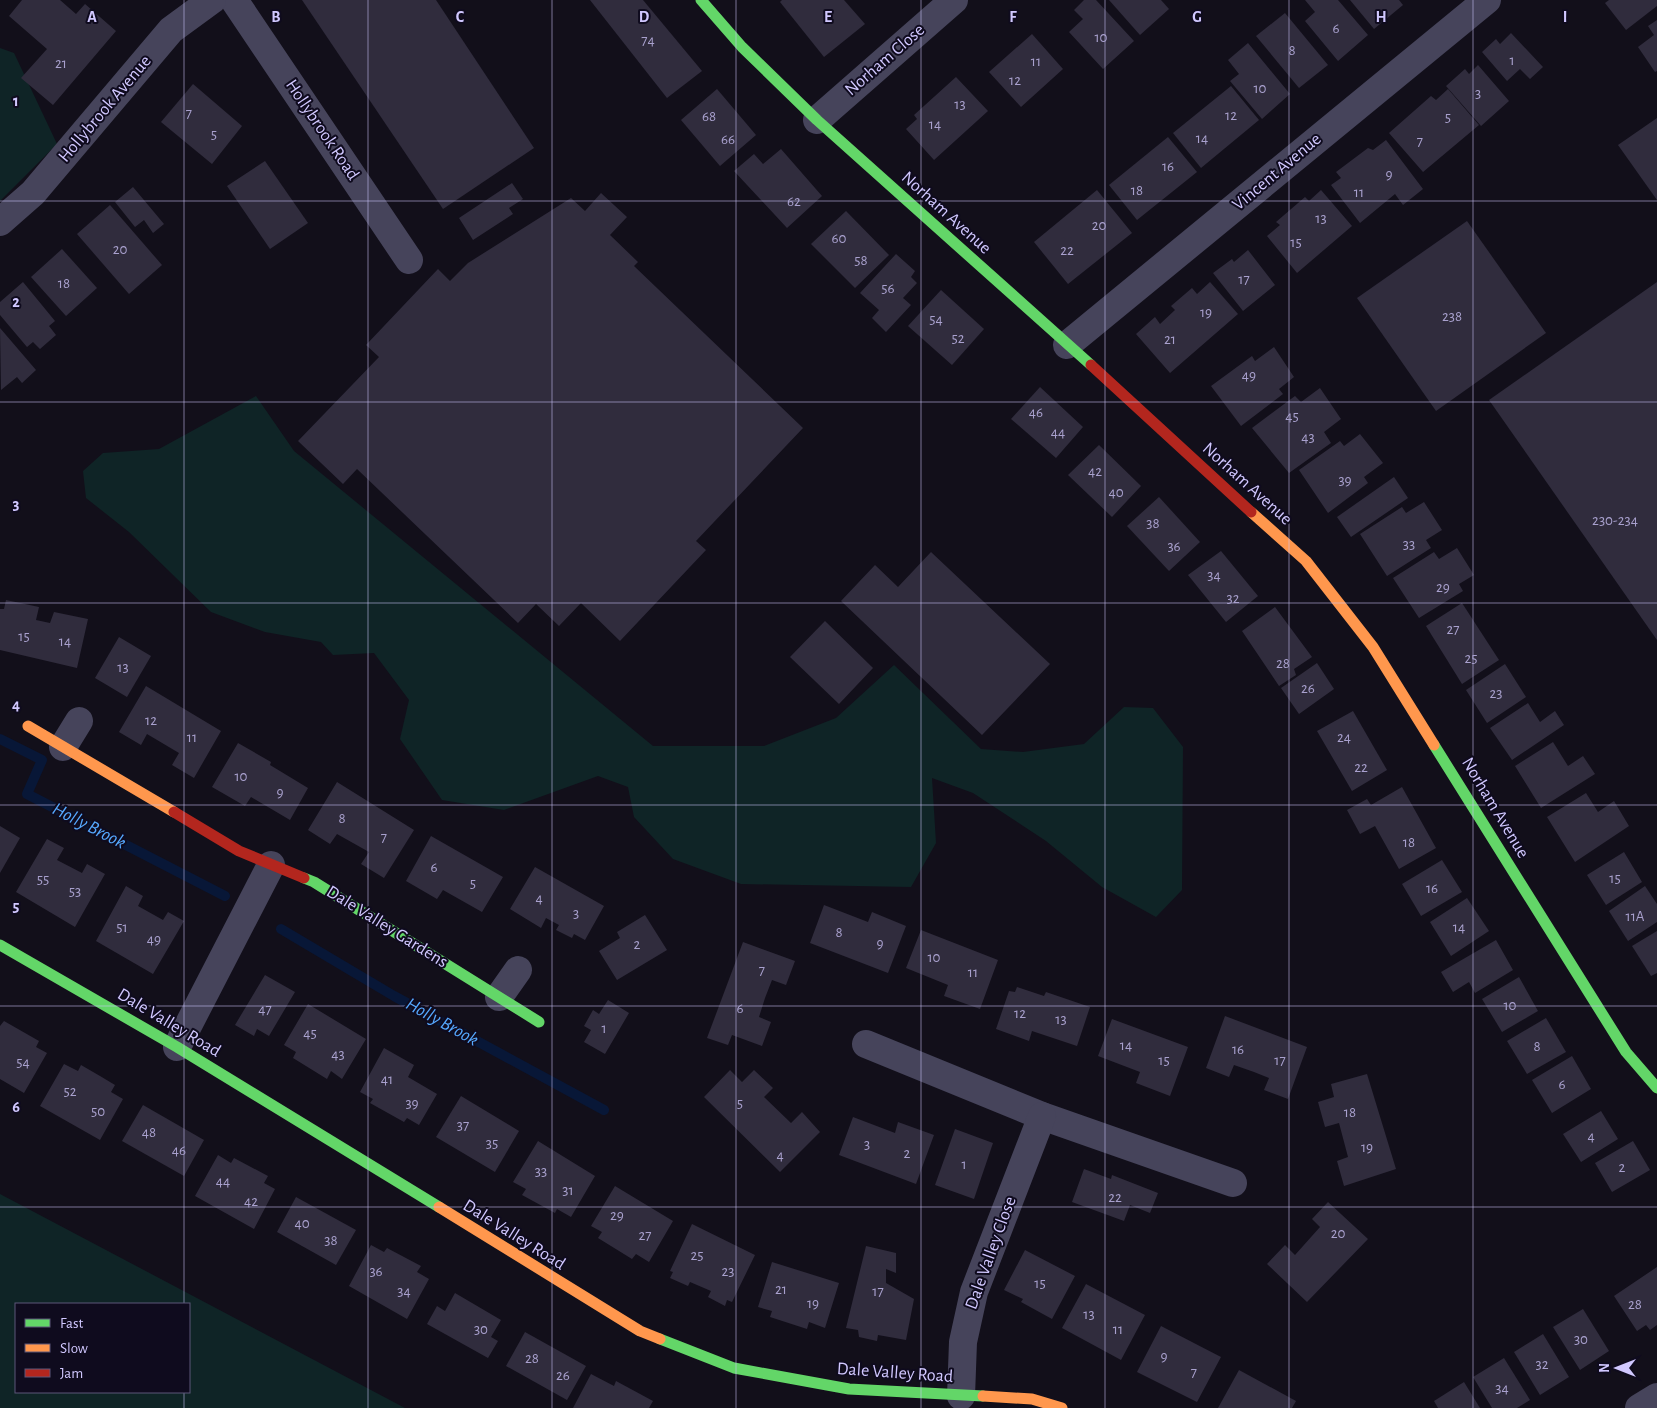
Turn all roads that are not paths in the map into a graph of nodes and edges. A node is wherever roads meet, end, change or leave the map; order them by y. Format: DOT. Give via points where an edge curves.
graph roads {
  1 [pos="212,0"];
  2 [pos="234,0"];
  3 [pos="701,0"];
  4 [pos="954,0"];
  5 [pos="1487,0"];
  6 [pos="817,120"];
  7 [pos="0,222"];
  8 [pos="409,260"];
  9 [pos="1067,345"];
  10 [pos="79,721"];
  11 [pos="28,726"];
  12 [pos="63,747"];
  13 [pos="271,865"];
  14 [pos="0,945"];
  15 [pos="518,970"];
  16 [pos="499,997"];
  17 [pos="539,1022"];
  18 [pos="866,1044"];
  19 [pos="177,1047"];
  20 [pos="1657,1088"];
  21 [pos="1042,1116"];
  22 [pos="1234,1183"];
  23 [pos="961,1396"];
  24 [pos="1657,1397"];
  25 [pos="1062,1408"];
  26 [pos="1639,1408"];
  1 -- 7 [label="street, Hollybrook Avenue" via="171,30 33,194"];
  2 -- 8 [label="street, Hollybrook Road"];
  3 -- 6 [label="street, Norham Avenue" via="742,48"];
  4 -- 6 [label="street, Norham Close"];
  5 -- 9 [label="street, Vincent Avenue"];
  6 -- 9 [label="street, Norham Avenue"];
  9 -- 20 [label="street, Norham Avenue" via="1306,561 1372,647 1626,1052"];
  10 -- 12 [label="street"];
  11 -- 12 [label="street, Dale Valley Gardens"];
  12 -- 13 [label="street, Dale Valley Gardens" via="240,851"];
  13 -- 16 [label="street, Dale Valley Gardens" via="314,882"];
  13 -- 19 [label="street"];
  14 -- 19 [label="street, Dale Valley Road"];
  15 -- 16 [label="street"];
  16 -- 17 [label="street, Dale Valley Gardens"];
  18 -- 21 [label="street"];
  19 -- 23 [label="street, Dale Valley Road" via="640,1331 734,1368 849,1389"];
  21 -- 22 [label="street"];
  21 -- 23 [label="street, Dale Valley Close" via="974,1292 963,1342"];
  23 -- 25 [label="street, Dale Valley Road" via="1032,1400"];
  24 -- 26 [label="street"];
}
